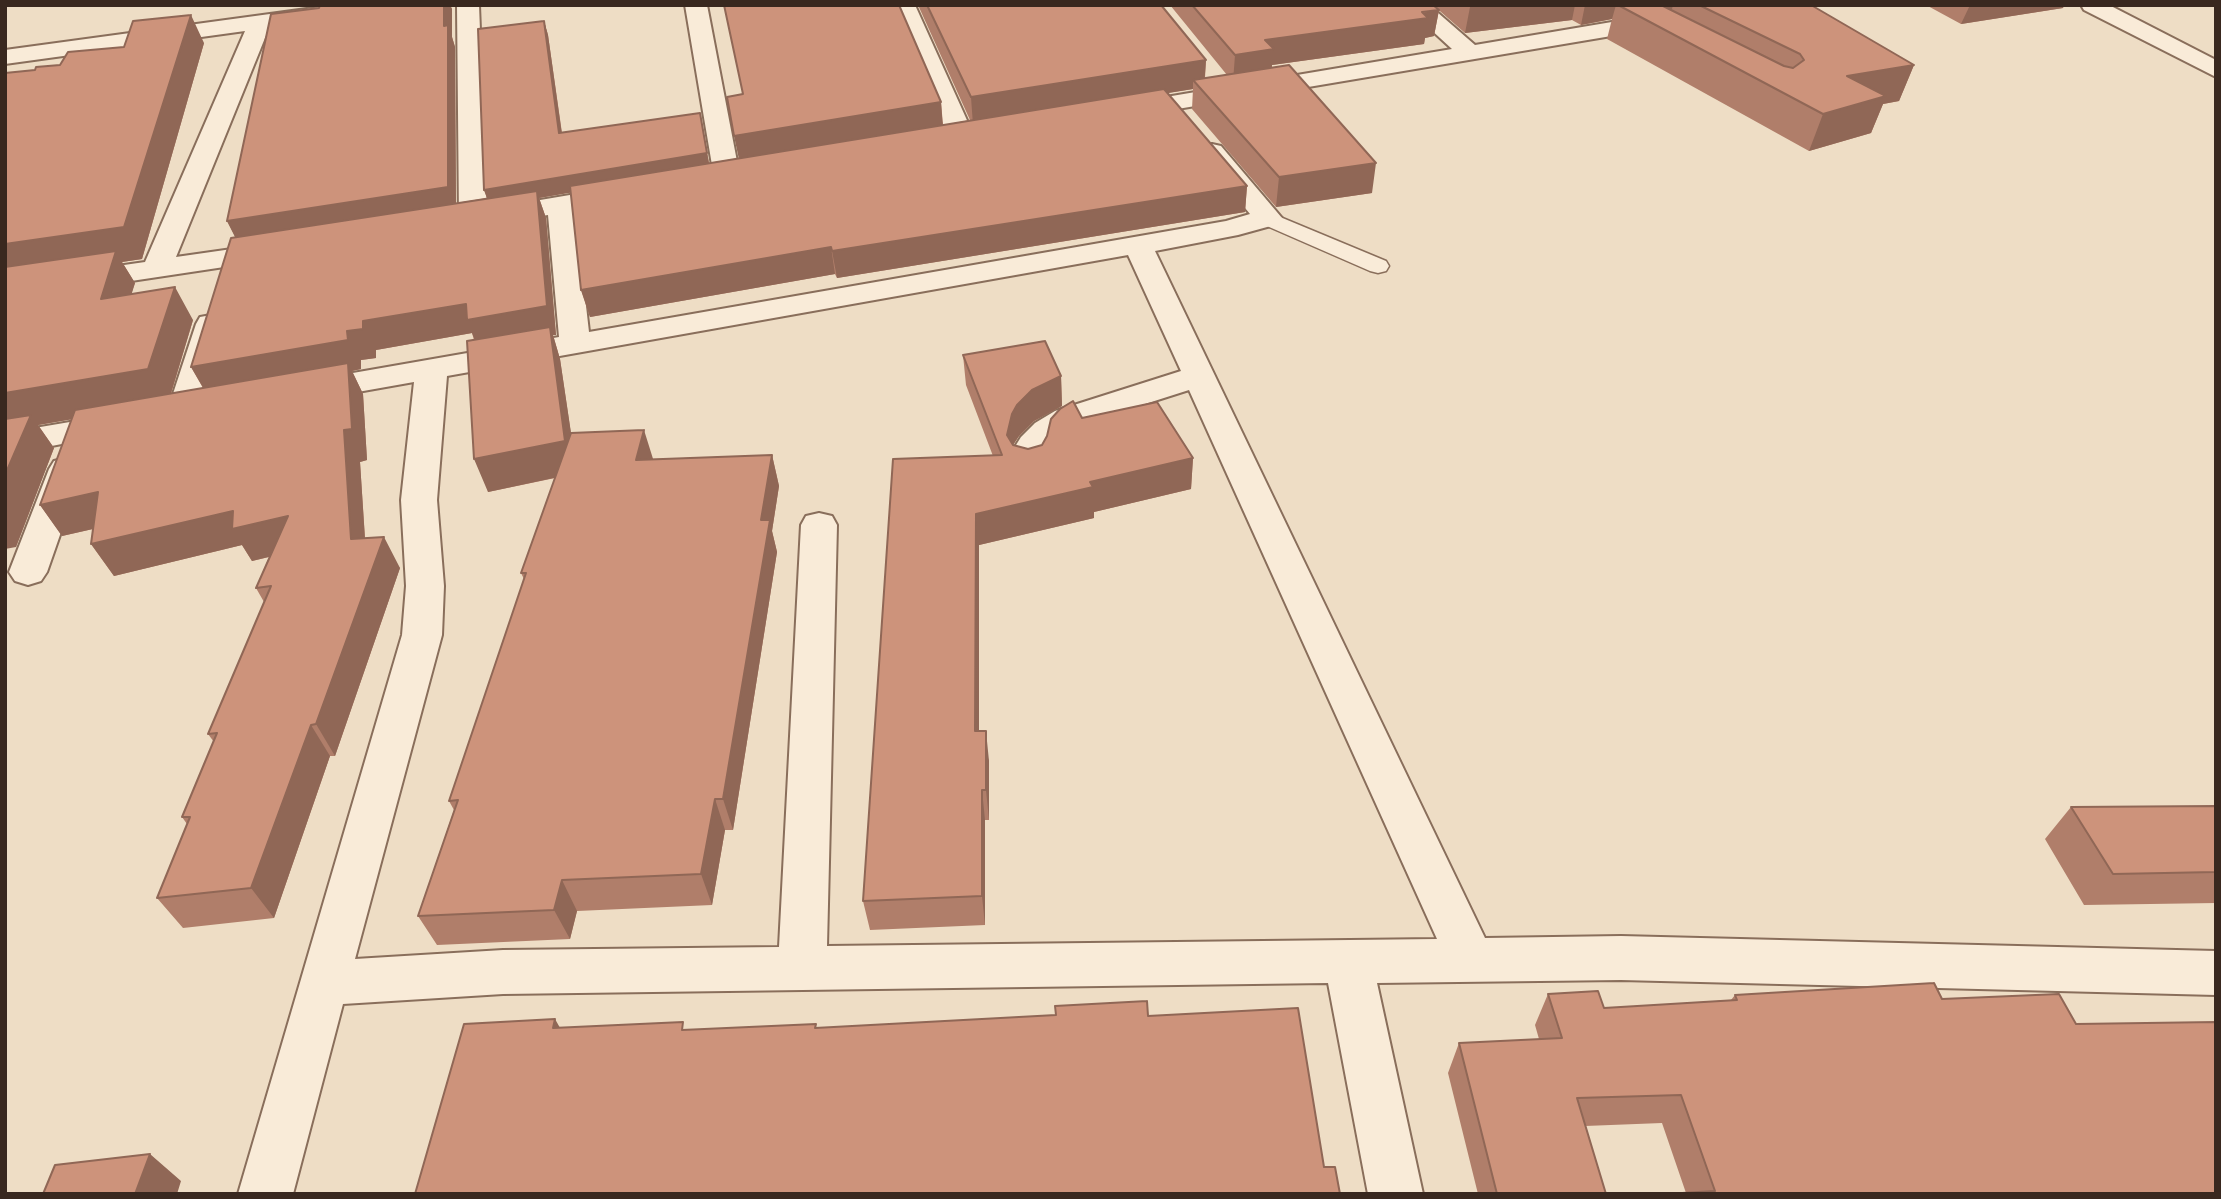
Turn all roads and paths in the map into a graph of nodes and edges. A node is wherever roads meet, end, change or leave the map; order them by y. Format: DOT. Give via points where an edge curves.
graph roads {
  1 [pos="387,5"];
  2 [pos="468,5"];
  3 [pos="696,5"];
  4 [pos="904,5"];
  5 [pos="1415,5"];
  6 [pos="1754,5"];
  7 [pos="2092,5"];
  8 [pos="1696,10"];
  9 [pos="260,22"];
  10 [pos="1640,24"];
  11 [pos="1663,36"];
  12 [pos="1471,53"];
  13 [pos="14,63"];
  14 [pos="2216,70"];
  15 [pos="1170,103"];
  16 [pos="1105,114"];
  17 [pos="988,134"];
  18 [pos="962,138"];
  19 [pos="934,142"];
  20 [pos="755,172"];
  21 [pos="651,190"];
  22 [pos="561,205"];
  23 [pos="1268,218"];
  24 [pos="472,219"];
  25 [pos="446,224"];
  26 [pos="1138,246"];
  27 [pos="293,249"];
  28 [pos="1378,266"];
  29 [pos="156,270"];
  30 [pos="224,280"];
  31 [pos="5,291"];
  32 [pos="575,345"];
  33 [pos="431,370"];
  34 [pos="1199,376"];
  35 [pos="280,396"];
  36 [pos="80,431"];
  37 [pos="5,444"];
  38 [pos="1030,466"];
  39 [pos="819,525"];
  40 [pos="28,572"];
  41 [pos="1471,960"];
  42 [pos="1348,961"];
  43 [pos="802,968"];
  44 [pos="2216,973"];
  45 [pos="323,984"];
  46 [pos="265,1194"];
  47 [pos="1396,1194"];
  1 -- 9 [label="street"];
  2 -- 24 [label="street"];
  3 -- 20 [label="street" via="714,179"];
  4 -- 18 [label="street"];
  5 -- 12 [label="street"];
  6 -- 8 [label="street"];
  7 -- 14 [label="street"];
  8 -- 10 [label="street"];
  9 -- 13 [label="street"];
  9 -- 29 [label="street"];
  10 -- 11 [label="lane"];
  10 -- 12 [label="street"];
  12 -- 15 [label="street" via="1218,84"];
  15 -- 16 [label="street"];
  15 -- 23 [label="street"];
  17 -- 18 [label="street"];
  18 -- 19 [label="street"];
  21 -- 22 [label="street"];
  22 -- 24 [label="street"];
  22 -- 32 [label="street"];
  23 -- 26 [label="street"];
  23 -- 28 [label="lane"];
  24 -- 25 [label="street"];
  26 -- 32 [label="street"];
  26 -- 34 [label="street"];
  27 -- 30 [label="street"];
  29 -- 30 [label="street"];
  29 -- 31 [label="street"];
  30 -- 36 [label="street" via="174,414"];
  32 -- 33 [label="street"];
  33 -- 35 [label="street"];
  33 -- 45 [label="street" via="419,500 425,586 422,635"];
  34 -- 38 [label="street" via="1067,418 1033,445"];
  34 -- 41 [label="street"];
  36 -- 37 [label="street"];
  36 -- 40 [label="street"];
  39 -- 43 [label="street"];
  41 -- 42 [label="street"];
  41 -- 44 [label="street" via="1621,958"];
  42 -- 43 [label="street"];
  42 -- 47 [label="street"];
  43 -- 45 [label="street" via="503,972"];
  45 -- 46 [label="street"];
}
